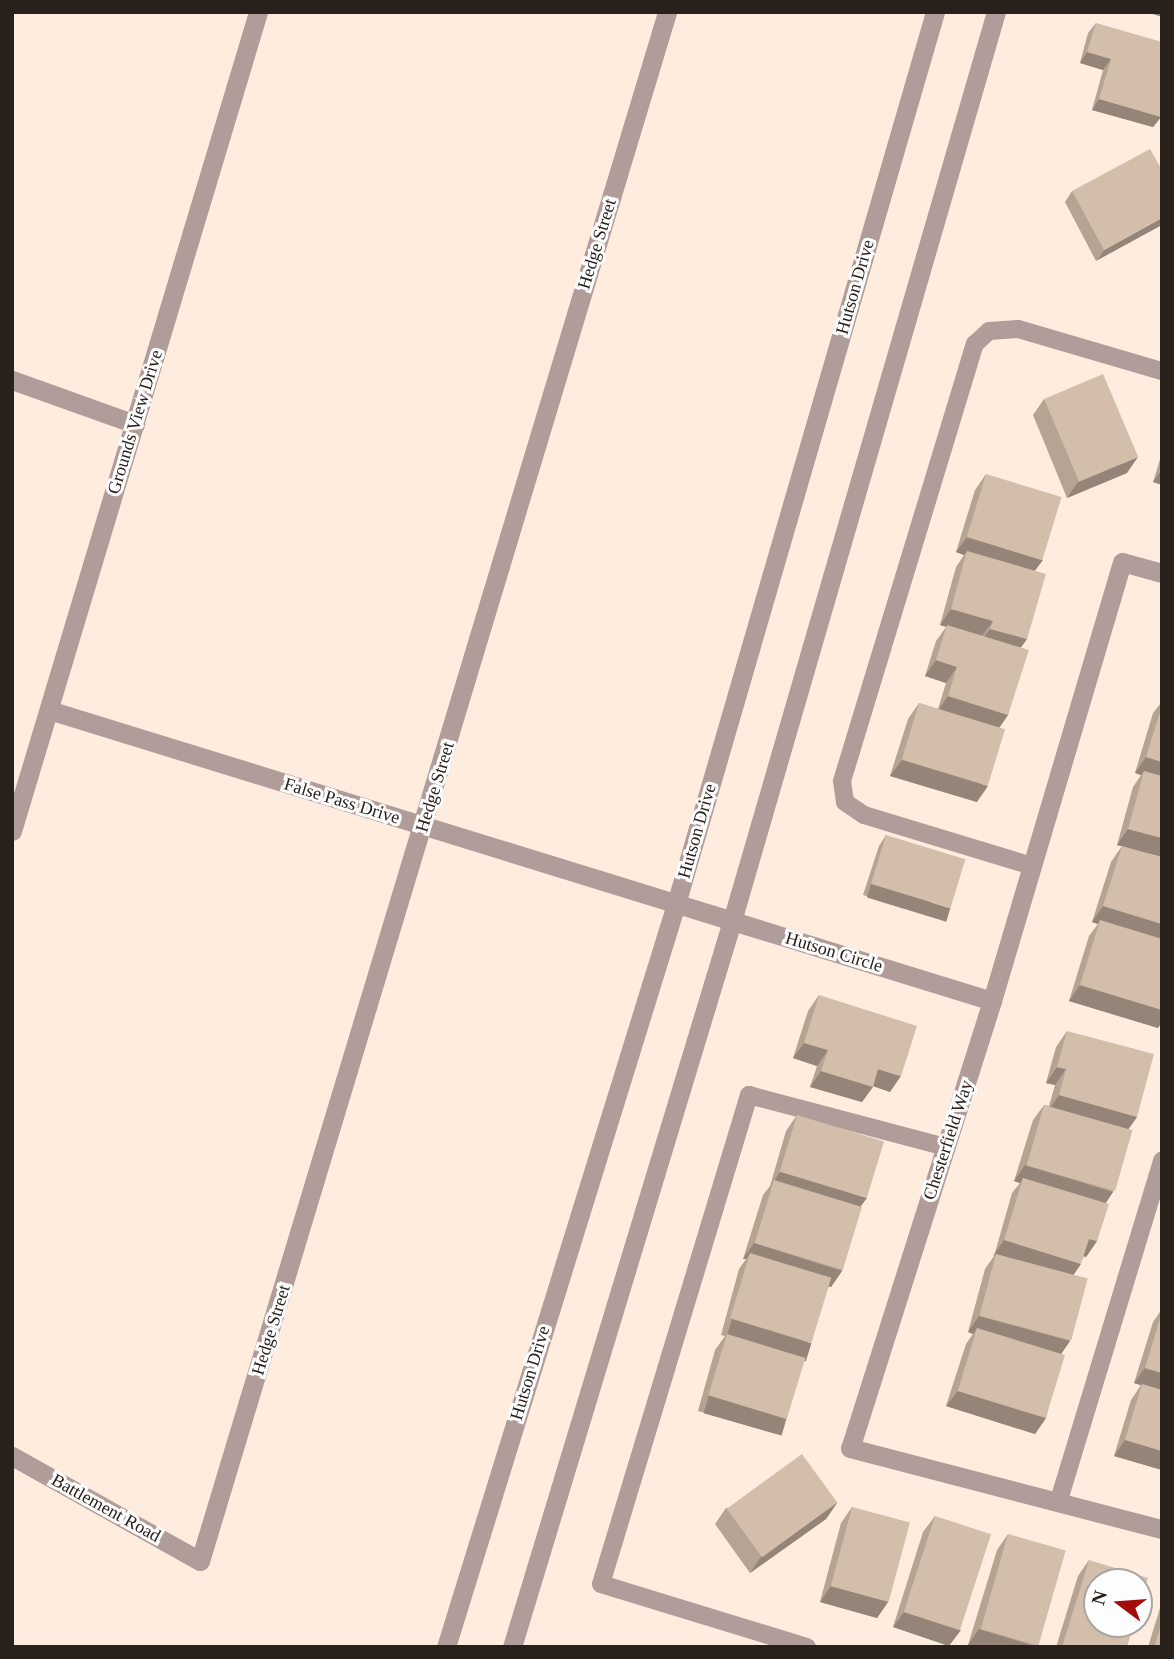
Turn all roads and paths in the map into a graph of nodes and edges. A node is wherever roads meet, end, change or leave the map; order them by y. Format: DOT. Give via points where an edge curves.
graph roads {
  1 [pos="667,12"];
  2 [pos="935,12"];
  3 [pos="996,12"];
  4 [pos="251,14"];
  5 [pos="1162,371"];
  6 [pos="12,380"];
  7 [pos="135,424"];
  8 [pos="1162,573"];
  9 [pos="49,710"];
  10 [pos="423,826"];
  11 [pos="12,831"];
  12 [pos="1032,866"];
  13 [pos="676,904"];
  14 [pos="732,920"];
  15 [pos="992,1001"];
  16 [pos="946,1147"];
  17 [pos="1162,1160"];
  18 [pos="12,1456"];
  19 [pos="1059,1500"];
  20 [pos="1162,1529"];
  21 [pos="200,1561"];
  22 [pos="446,1647"];
  23 [pos="512,1647"];
  24 [pos="807,1647"];
  1 -- 10 [label="street, Hedge Street"];
  2 -- 13 [label="street, Hutson Drive"];
  3 -- 14 [label="street"];
  4 -- 7 [label="street, Grounds View Drive"];
  5 -- 12 [label="lane" via="1018,329 989,331 975,344 842,782 845,802 864,814"];
  6 -- 7 [label="street"];
  7 -- 9 [label="street, Grounds View Drive"];
  8 -- 12 [label="street, Chesterfield Way" via="1122,562"];
  9 -- 10 [label="street, False Pass Drive"];
  9 -- 11 [label="street, Grounds View Drive"];
  10 -- 13 [label="street, False Pass Drive"];
  10 -- 21 [label="street, Hedge Street"];
  12 -- 15 [label="street, Chesterfield Way"];
  13 -- 14 [label="street, Hutson Circle"];
  13 -- 22 [label="street, Hutson Drive"];
  14 -- 15 [label="street, Hutson Circle"];
  14 -- 23 [label="street"];
  15 -- 16 [label="street, Chesterfield Way"];
  16 -- 19 [label="street, Chesterfield Way" via="850,1448"];
  16 -- 24 [label="lane" via="749,1095 601,1584"];
  17 -- 19 [label="lane"];
  18 -- 21 [label="street, Battlement Road"];
  19 -- 20 [label="street, Chesterfield Way"];
}
